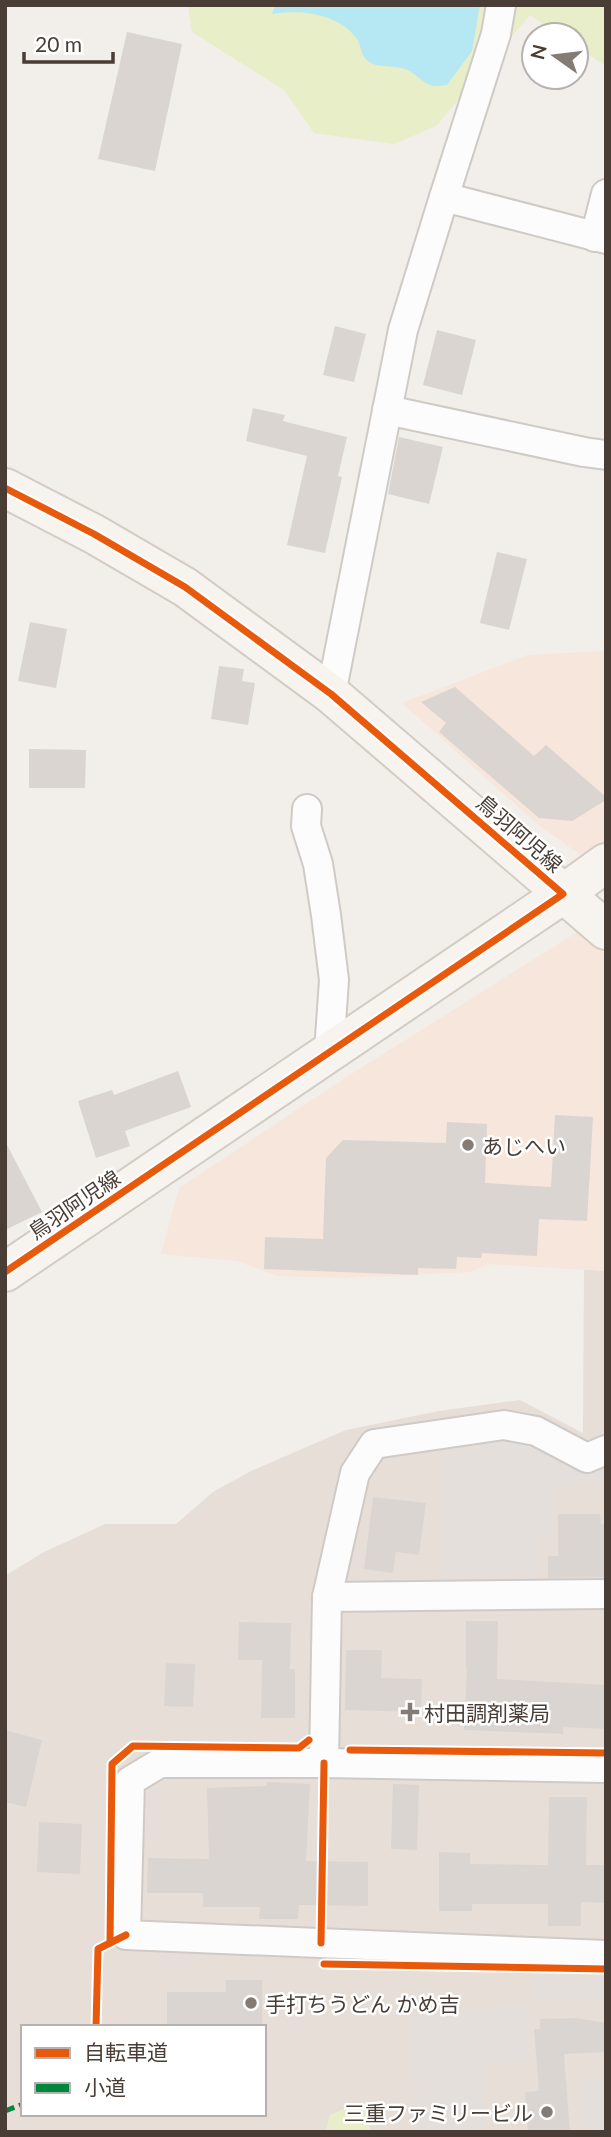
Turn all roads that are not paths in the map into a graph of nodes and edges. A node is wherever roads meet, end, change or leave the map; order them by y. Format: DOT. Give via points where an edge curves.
graph roads {
  1 [pos="501,5"];
  2 [pos="606,194"];
  3 [pos="444,197"];
  4 [pos="600,238"];
  5 [pos="387,410"];
  6 [pos="606,455"];
  7 [pos="5,488"];
  8 [pos="331,694"];
  9 [pos="307,809"];
  10 [pos="606,863"];
  11 [pos="563,894"];
  12 [pos="606,930"];
  13 [pos="329,1052"];
  14 [pos="5,1272"];
  15 [pos="606,1450"];
  16 [pos="606,1594"];
  17 [pos="327,1597"];
  18 [pos="324,1763"];
  19 [pos="606,1768"];
  20 [pos="606,1955"];
  1 -- 3 [label="street"];
  2 -- 4 [label="street"];
  3 -- 4 [label="street"];
  3 -- 5 [label="street" via="403,330"];
  5 -- 6 [label="street"];
  5 -- 8 [label="street"];
  7 -- 8 [label="main road, 鳥羽阿児線" via="185,587"];
  8 -- 11 [label="main road, 鳥羽阿児線"];
  9 -- 13 [label="street" via="306,826 318,864 334,980"];
  10 -- 11 [label="main road"];
  11 -- 12 [label="main road"];
  11 -- 13 [label="main road, 鳥羽阿児線"];
  13 -- 14 [label="main road, 鳥羽阿児線"];
  15 -- 17 [label="street" via="586,1458 536,1431 504,1425 374,1444 355,1473"];
  16 -- 17 [label="street"];
  17 -- 18 [label="street"];
  18 -- 19 [label="street"];
  18 -- 20 [label="street" via="160,1763 130,1781 126,1935"];
}
